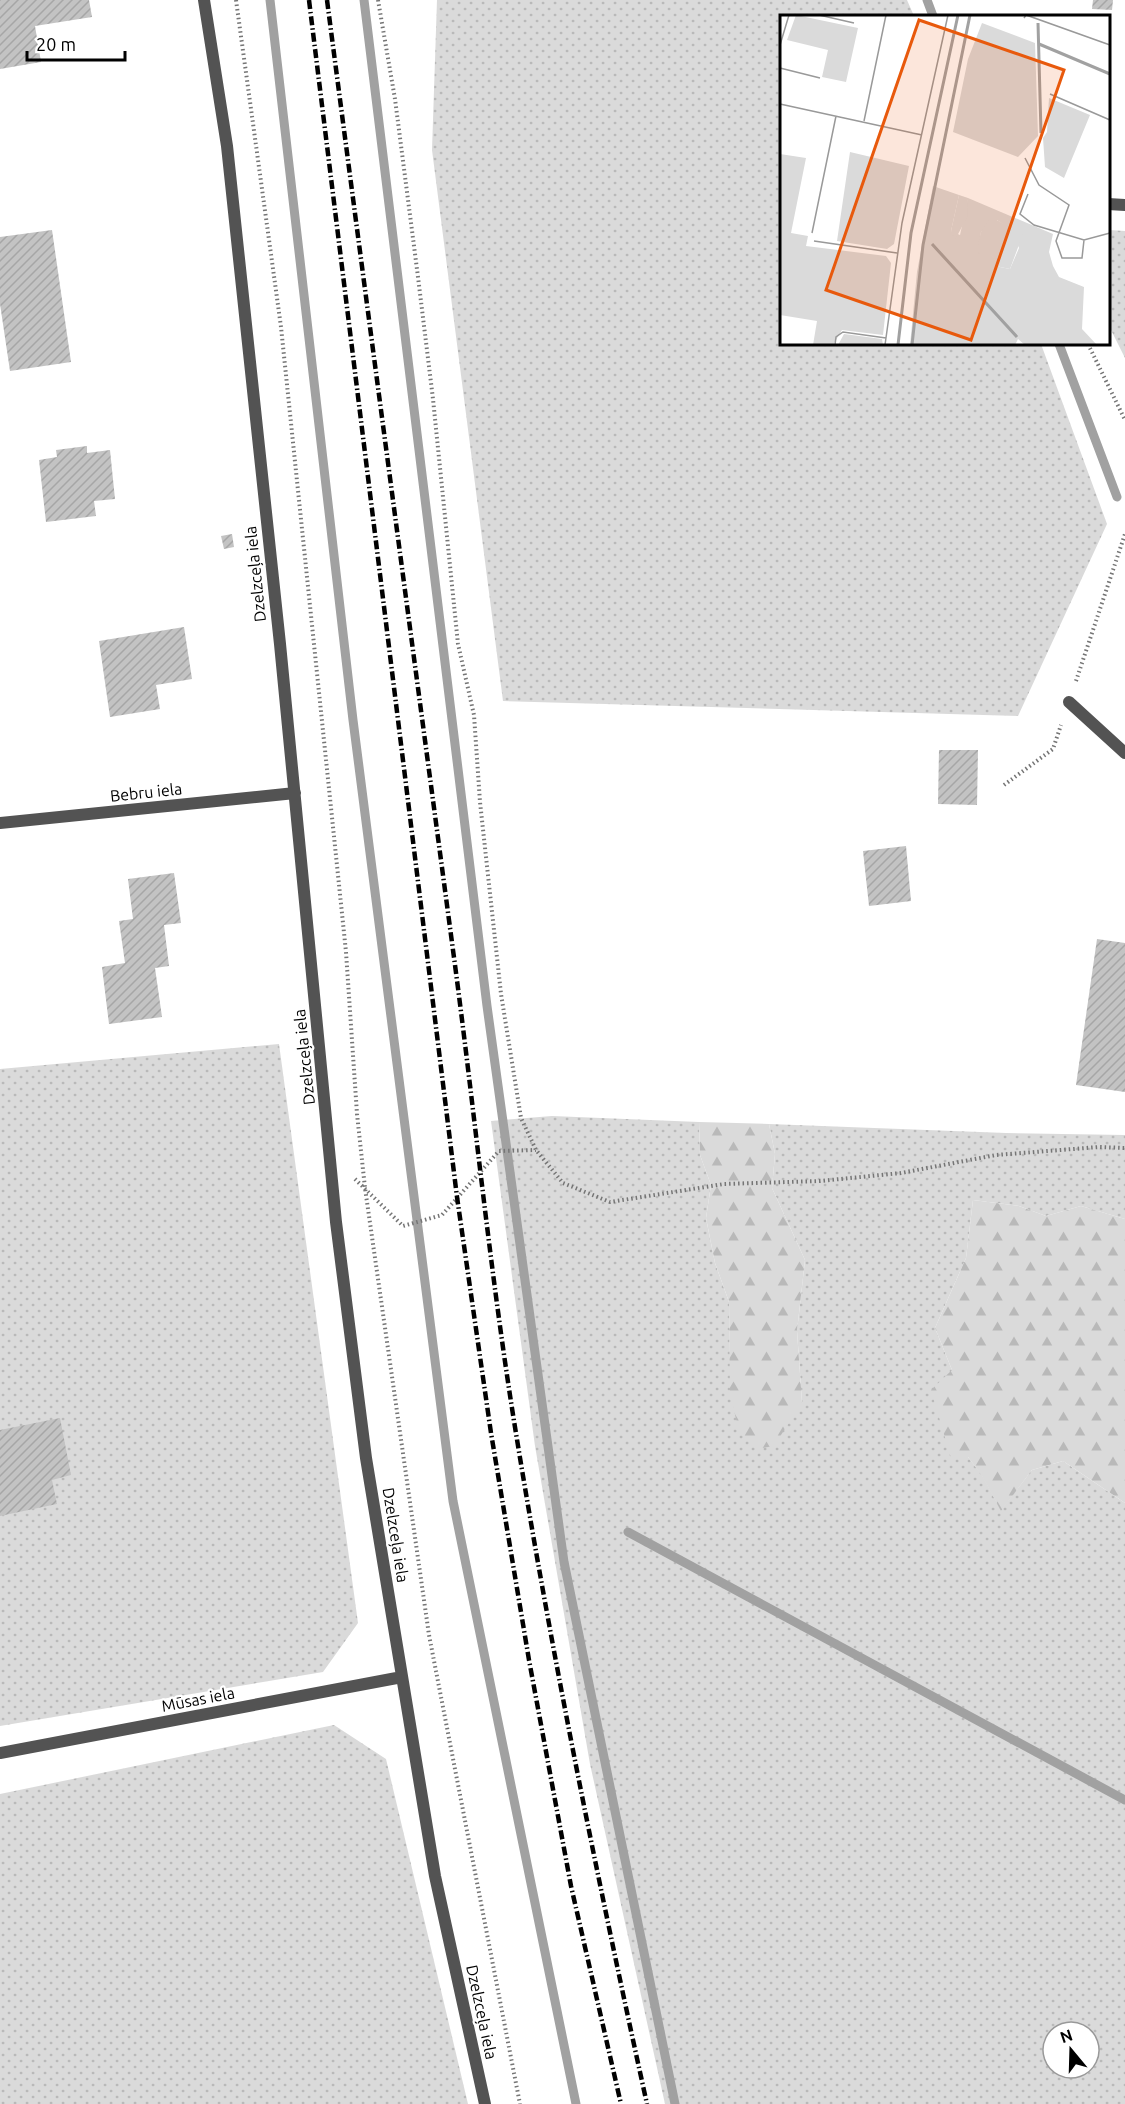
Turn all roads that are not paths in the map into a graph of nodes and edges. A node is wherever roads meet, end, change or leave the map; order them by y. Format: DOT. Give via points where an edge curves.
graph roads {
  1 [pos="204,0"];
  2 [pos="1110,204"];
  3 [pos="1125,205"];
  4 [pos="1069,702"];
  5 [pos="1125,753"];
  6 [pos="295,793"];
  7 [pos="0,823"];
  8 [pos="402,1677"];
  9 [pos="0,1753"];
  10 [pos="485,2104"];
  1 -- 6 [label="street, Dzelzceļa iela" via="227,146"];
  2 -- 3 [label="street"];
  4 -- 5 [label="street"];
  6 -- 7 [label="street, Bebru iela"];
  6 -- 8 [label="street, Dzelzceļa iela" via="331,1167 366,1458"];
  8 -- 9 [label="street, Mūsas iela"];
  8 -- 10 [label="street, Dzelzceļa iela" via="435,1876"];
}
